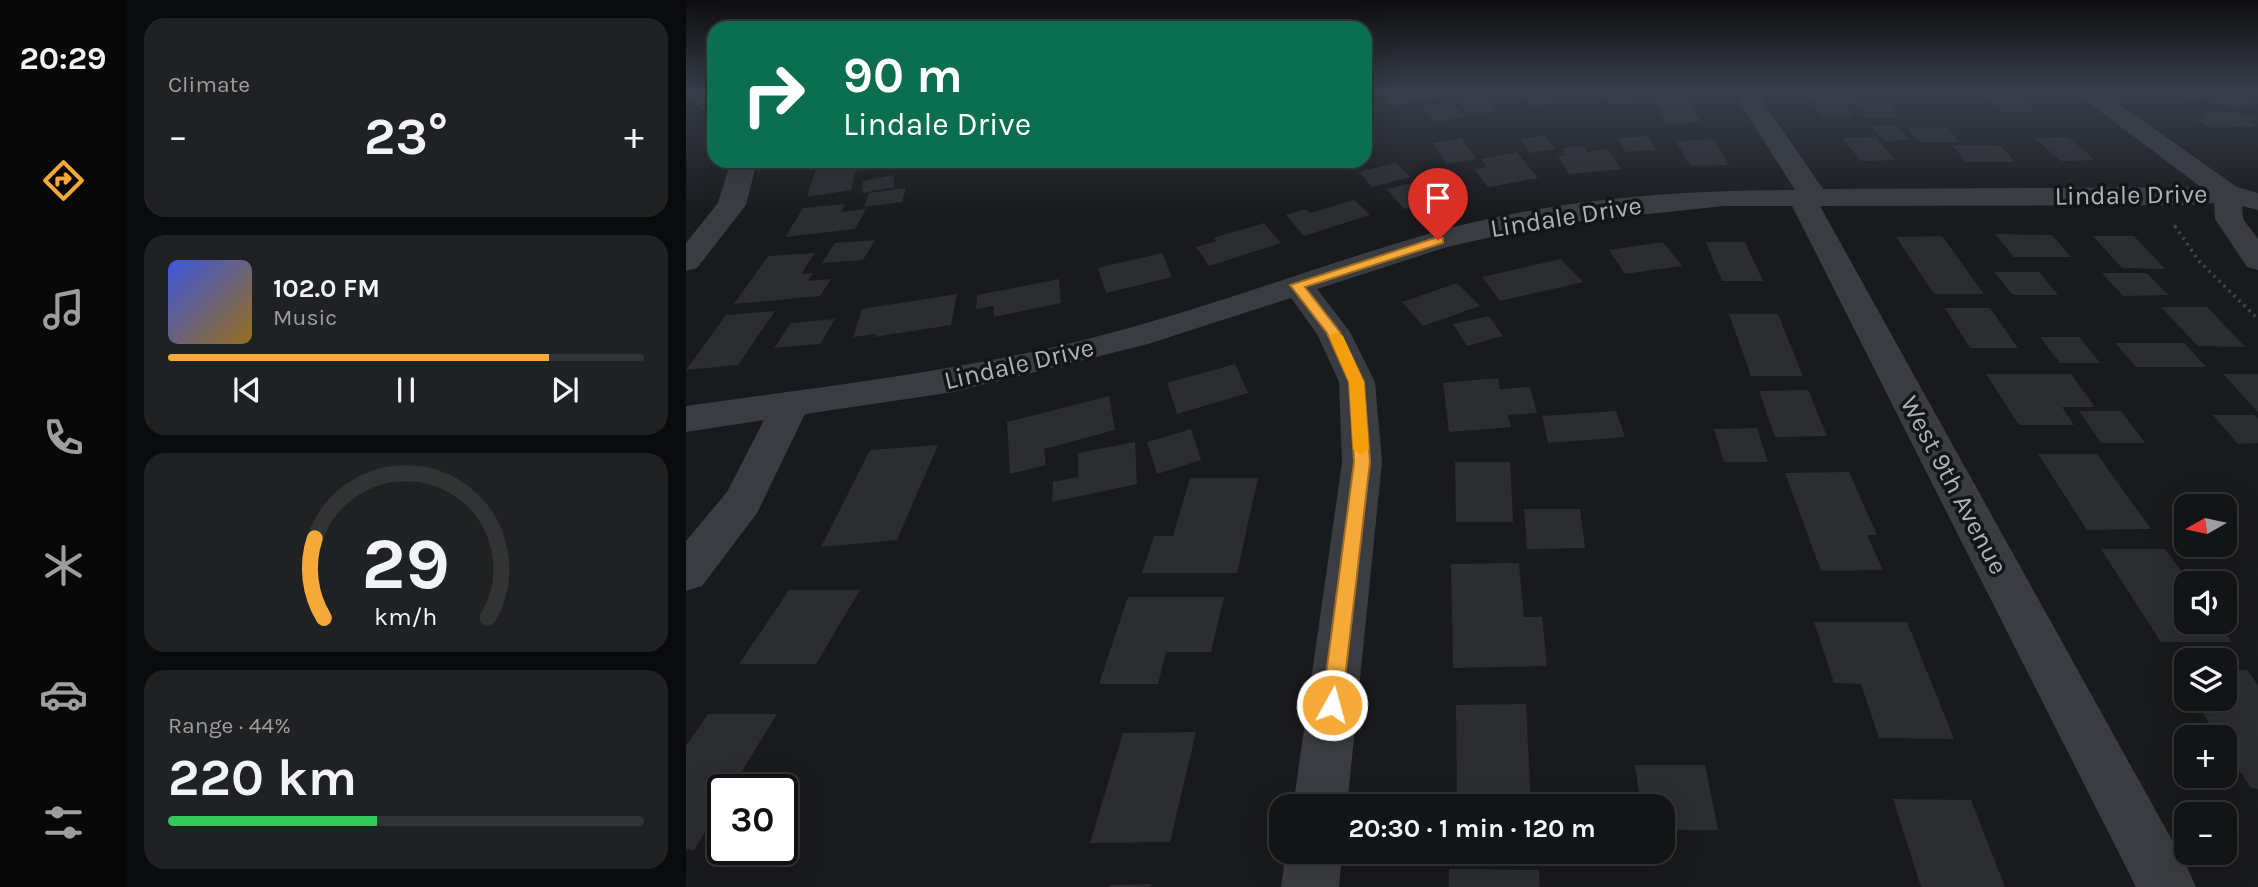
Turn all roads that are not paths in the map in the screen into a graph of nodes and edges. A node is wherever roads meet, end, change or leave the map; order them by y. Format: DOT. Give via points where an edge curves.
graph roads {
  1 [pos="1771,131"];
  2 [pos="2141,131"];
  3 [pos="744,168"];
  4 [pos="2227,193"];
  5 [pos="1802,198"];
  6 [pos="2258,202"];
  7 [pos="2258,261"];
  8 [pos="686,262"];
  9 [pos="1297,285"];
  10 [pos="791,404"];
  11 [pos="686,419"];
  12 [pos="686,573"];
  13 [pos="1322,794"];
  14 [pos="1313,864"];
  15 [pos="1310,887"];
  16 [pos="2167,887"];
  1 -- 5 [label="street, West 9th Avenue" via="1810,189"];
  2 -- 4 [label="street"];
  3 -- 8 [label="street" via="732,205"];
  4 -- 5 [label="street, Lindale Drive" via="2187,197"];
  4 -- 6 [label="street, Lindale Drive"];
  4 -- 7 [label="street" via="2229,219"];
  5 -- 9 [label="street, Lindale Drive" via="1710,199 1545,216 1438,240"];
  5 -- 16 [label="street, West 9th Avenue"];
  9 -- 10 [label="street, Lindale Drive" via="1136,337 954,380"];
  9 -- 13 [label="street" via="1334,332 1357,382 1362,462"];
  10 -- 11 [label="street, Lindale Drive"];
  10 -- 12 [label="street" via="742,502"];
  14 -- 15 [label="street"];
}
